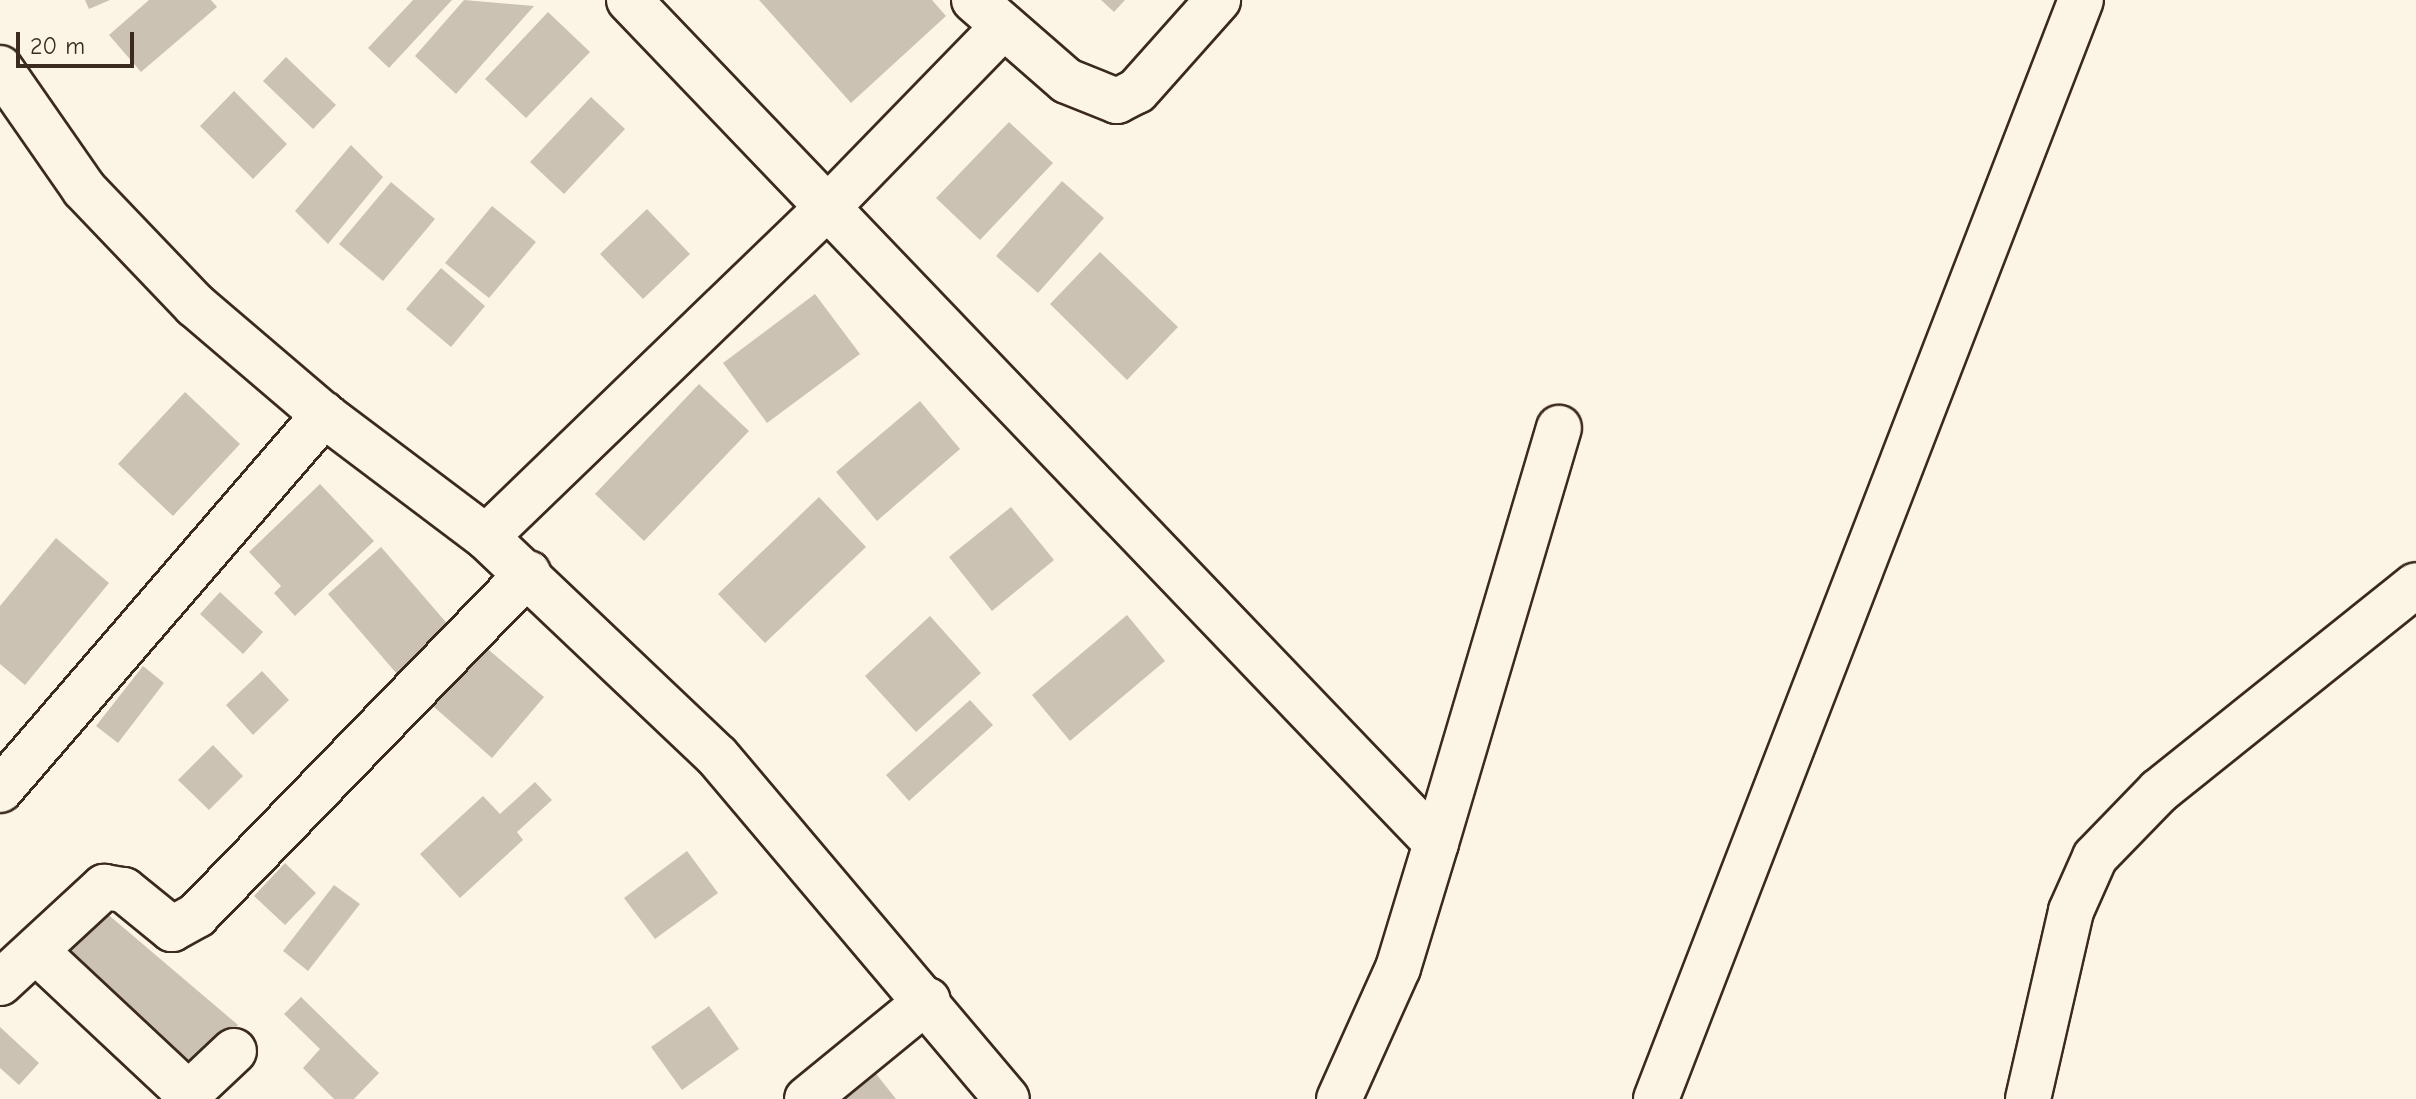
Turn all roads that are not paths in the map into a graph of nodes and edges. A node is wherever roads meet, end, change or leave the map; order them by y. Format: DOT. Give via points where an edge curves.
graph roads {
  1 [pos="629,0"];
  2 [pos="1218,0"];
  3 [pos="2081,0"];
  4 [pos="988,14"];
  5 [pos="0,68"];
  6 [pos="828,207"];
  7 [pos="324,415"];
  8 [pos="1559,428"];
  9 [pos="486,537"];
  10 [pos="528,573"];
  11 [pos="2416,585"];
  12 [pos="0,790"];
  13 [pos="1436,843"];
  14 [pos="37,952"];
  15 [pos="0,983"];
  16 [pos="928,1000"];
  17 [pos="234,1051"];
  18 [pos="186,1096"];
  19 [pos="807,1099"];
  20 [pos="1007,1099"];
  21 [pos="1339,1099"];
  22 [pos="1656,1099"];
  23 [pos="2028,1099"];
  1 -- 6 [label="street"];
  2 -- 4 [label="street" via="1137,91 1117,101 1067,81"];
  3 -- 22 [label="street"];
  4 -- 6 [label="street"];
  5 -- 7 [label="street" via="84,189 195,305"];
  6 -- 9 [label="street"];
  6 -- 13 [label="street"];
  7 -- 9 [label="street"];
  7 -- 12 [label="street"];
  8 -- 13 [label="street"];
  9 -- 10 [label="street"];
  10 -- 14 [label="street" via="197,915 172,929 124,890 104,887"];
  10 -- 16 [label="street" via="717,756"];
  11 -- 23 [label="street" via="2159,791 2095,857 2071,911"];
  13 -- 21 [label="street" via="1398,968"];
  14 -- 15 [label="street"];
  14 -- 18 [label="street"];
  16 -- 19 [label="street"];
  16 -- 20 [label="street"];
  17 -- 18 [label="street"];
}
